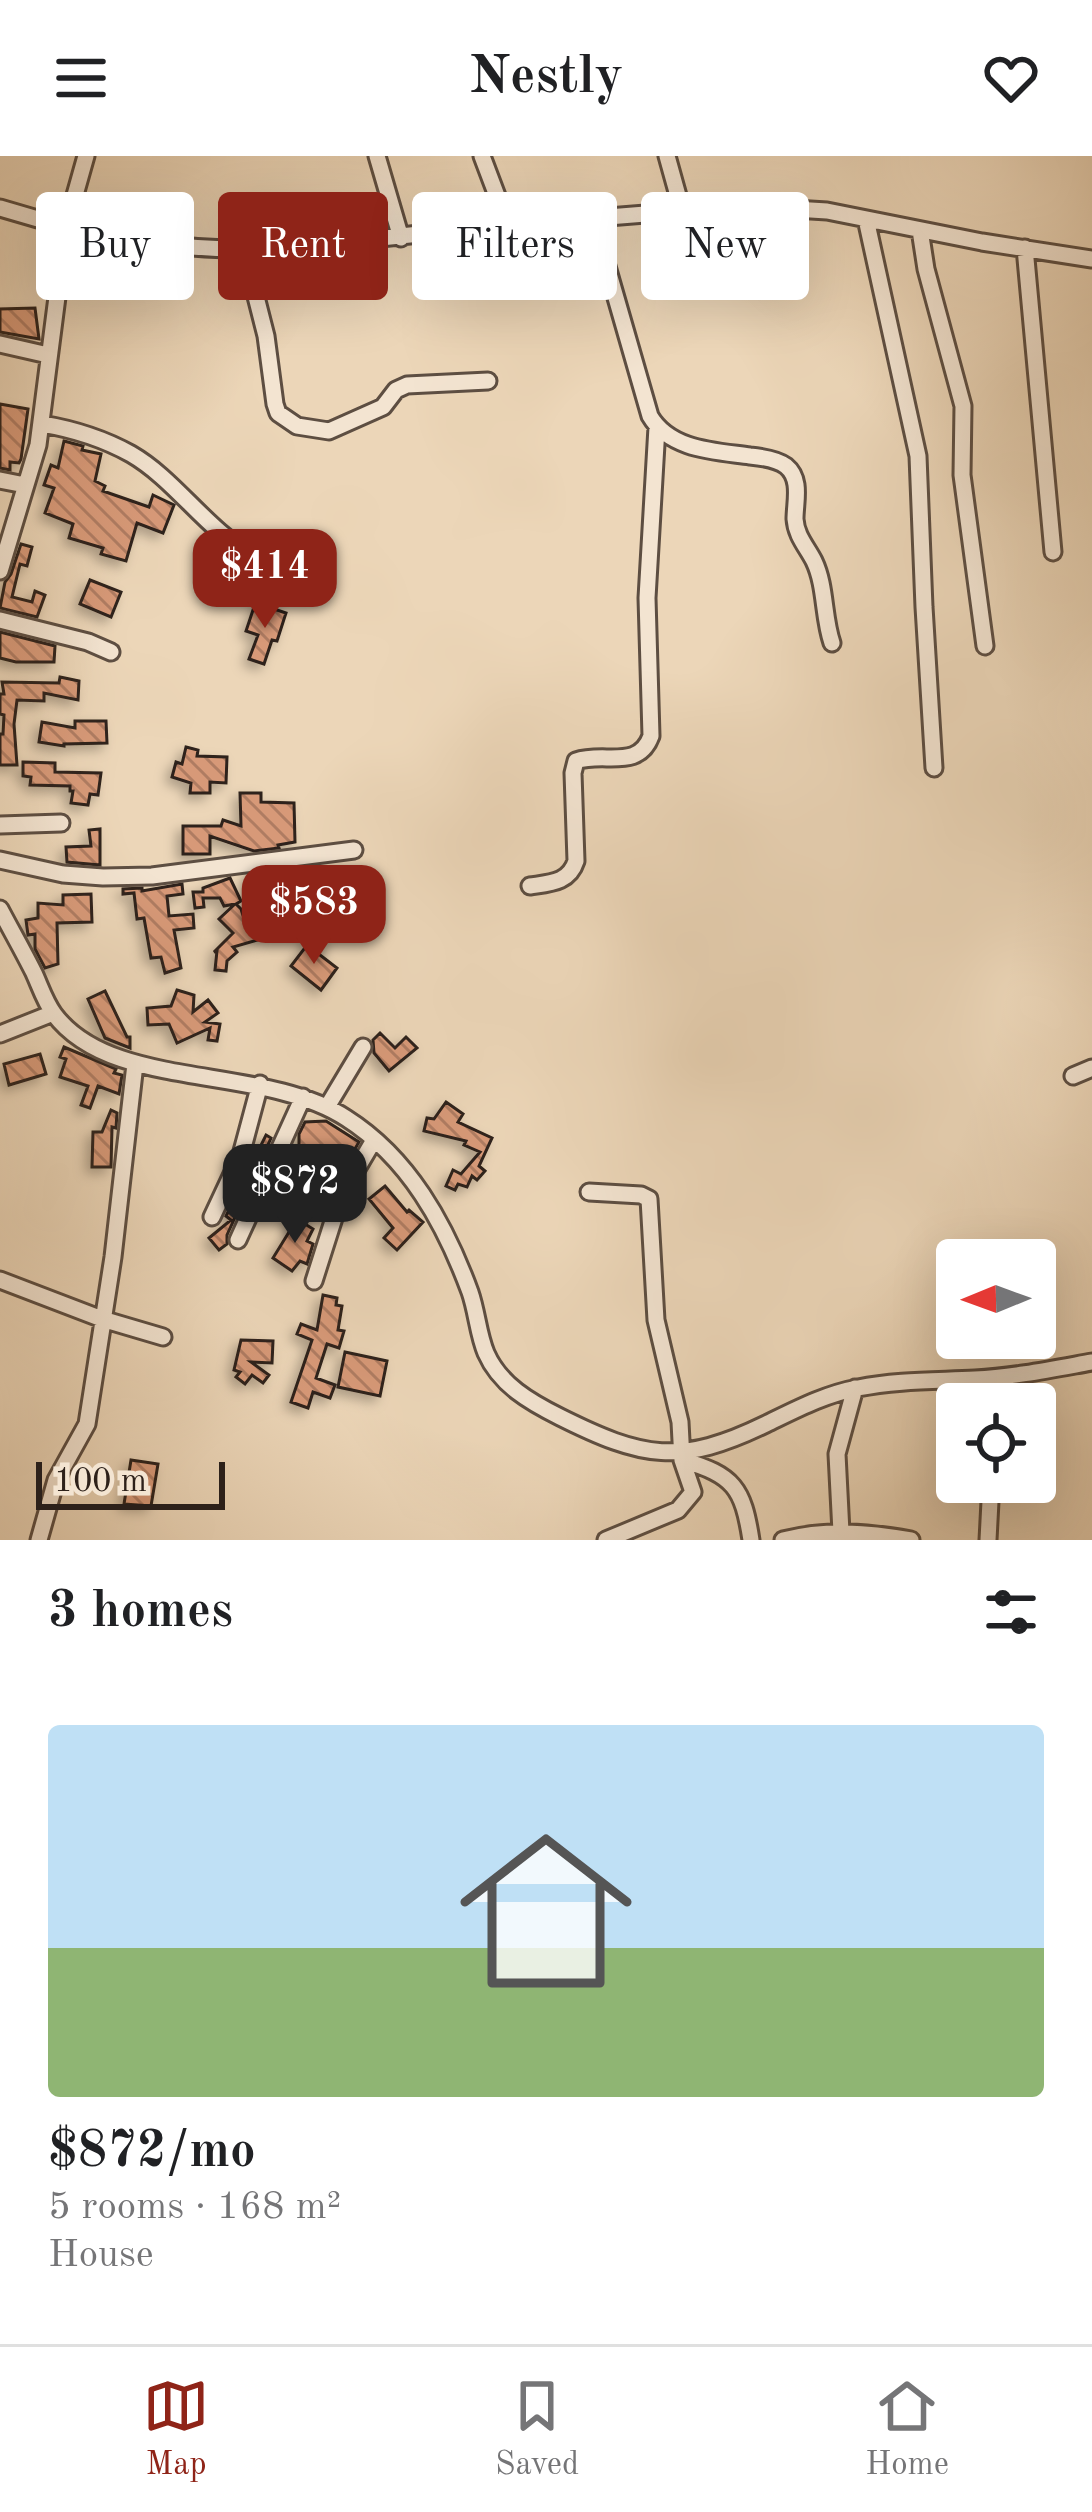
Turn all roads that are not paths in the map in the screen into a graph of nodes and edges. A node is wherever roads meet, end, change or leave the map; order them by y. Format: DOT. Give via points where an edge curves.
graph roads {
  1 [pos="86,156"];
  2 [pos="377,156"];
  3 [pos="482,156"];
  4 [pos="667,156"];
  5 [pos="76,192"];
  6 [pos="496,192"];
  7 [pos="677,192"];
  8 [pos="0,208"];
  9 [pos="809,211"];
  10 [pos="36,218"];
  11 [pos="866,218"];
  12 [pos="920,230"];
  13 [pos="412,237"];
  14 [pos="400,238"];
  15 [pos="388,239"];
  16 [pos="1025,248"];
  17 [pos="1092,259"];
  18 [pos="56,300"];
  19 [pos="256,300"];
  20 [pos="617,300"];
  21 [pos="0,344"];
  22 [pos="48,355"];
  23 [pos="488,381"];
  24 [pos="42,424"];
  25 [pos="657,427"];
  26 [pos="0,480"];
  27 [pos="25,485"];
  28 [pos="1053,552"];
  29 [pos="255,556"];
  30 [pos="0,571"];
  31 [pos="0,620"];
  32 [pos="832,643"];
  33 [pos="985,646"];
  34 [pos="111,652"];
  35 [pos="934,768"];
  36 [pos="61,823"];
  37 [pos="0,825"];
  38 [pos="354,850"];
  39 [pos="0,860"];
  40 [pos="530,886"];
  41 [pos="0,909"];
  42 [pos="53,1013"];
  43 [pos="0,1034"];
  44 [pos="363,1048"];
  45 [pos="135,1064"];
  46 [pos="1092,1068"];
  47 [pos="1072,1076"];
  48 [pos="260,1084"];
  49 [pos="303,1097"];
  50 [pos="327,1107"];
  51 [pos="374,1140"];
  52 [pos="589,1192"];
  53 [pos="212,1217"];
  54 [pos="238,1240"];
  55 [pos="0,1280"];
  56 [pos="314,1281"];
  57 [pos="102,1319"];
  58 [pos="163,1337"];
  59 [pos="1092,1362"];
  60 [pos="855,1388"];
  61 [pos="682,1456"];
  62 [pos="990,1503"];
  63 [pos="841,1532"];
  64 [pos="874,1536"];
  65 [pos="39,1540"];
  66 [pos="606,1540"];
  67 [pos="752,1540"];
  68 [pos="783,1540"];
  69 [pos="911,1540"];
  70 [pos="988,1540"];
  1 -- 5 [label="street"];
  2 -- 14 [label="street"];
  3 -- 6 [label="street"];
  4 -- 7 [label="street"];
  8 -- 10 [label="street"];
  9 -- 11 [label="street"];
  11 -- 12 [label="street"];
  11 -- 35 [label="street" via="918,456"];
  12 -- 16 [label="street"];
  12 -- 33 [label="street" via="963,406 962,475"];
  13 -- 14 [label="street"];
  14 -- 15 [label="street"];
  16 -- 17 [label="street"];
  16 -- 28 [label="street"];
  18 -- 22 [label="street"];
  19 -- 23 [label="street" via="275,404 297,426 329,431 383,407 407,385"];
  20 -- 25 [label="street"];
  21 -- 22 [label="street"];
  22 -- 24 [label="street"];
  24 -- 27 [label="street"];
  24 -- 29 [label="street" via="130,453"];
  25 -- 32 [label="street" via="696,448 790,470 797,532 818,570"];
  25 -- 40 [label="street" via="647,598 651,736 640,754 576,761 573,870"];
  26 -- 27 [label="street"];
  27 -- 30 [label="street"];
  31 -- 34 [label="street"];
  36 -- 37 [label="street"];
  38 -- 39 [label="street" via="152,876 63,874"];
  41 -- 42 [label="street"];
  42 -- 43 [label="street"];
  42 -- 45 [label="street" via="82,1042"];
  44 -- 50 [label="street"];
  45 -- 48 [label="street"];
  45 -- 57 [label="street"];
  46 -- 47 [label="street"];
  48 -- 49 [label="street"];
  48 -- 53 [label="street" via="241,1155"];
  49 -- 50 [label="street"];
  49 -- 54 [label="street"];
  50 -- 51 [label="street"];
  51 -- 56 [label="street" via="341,1196"];
  51 -- 61 [label="street" via="444,1229 501,1378 598,1436"];
  52 -- 61 [label="street" via="649,1199 656,1320"];
  55 -- 57 [label="street"];
  57 -- 58 [label="street"];
  57 -- 65 [label="street" via="87,1424 56,1480"];
  59 -- 60 [label="street"];
  60 -- 61 [label="street"];
  60 -- 63 [label="street" via="837,1454"];
  61 -- 66 [label="street" via="693,1492 682,1508"];
  61 -- 67 [label="street" via="739,1491"];
  62 -- 70 [label="street"];
  63 -- 64 [label="street"];
  63 -- 68 [label="street"];
  64 -- 69 [label="street"];
}
